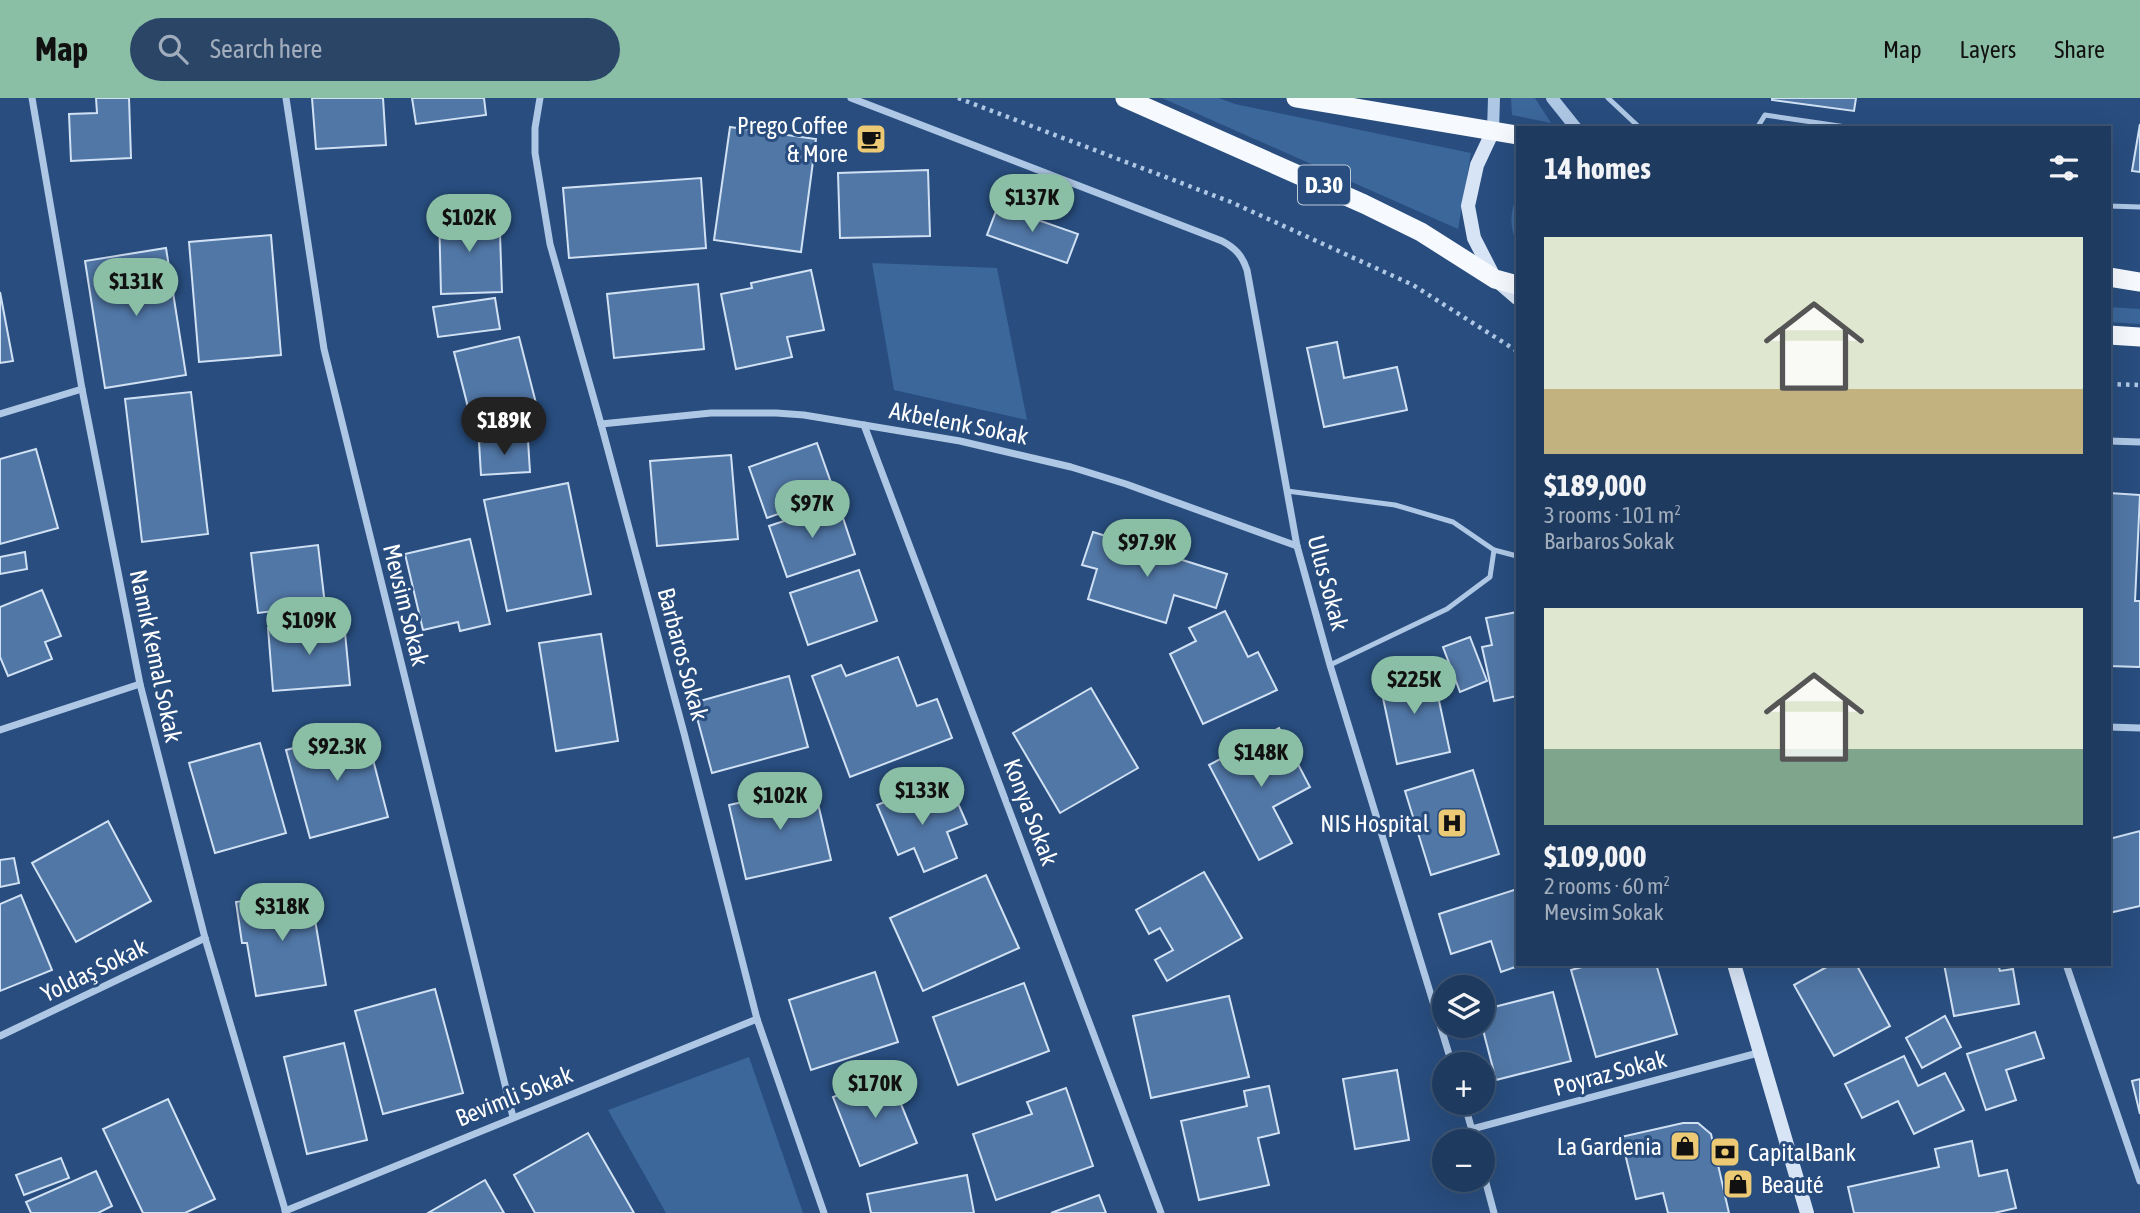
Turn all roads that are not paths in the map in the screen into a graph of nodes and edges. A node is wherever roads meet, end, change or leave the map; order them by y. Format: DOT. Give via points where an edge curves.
graph roads {
  1 [pos="32,98"];
  2 [pos="286,98"];
  3 [pos="540,98"];
  4 [pos="850,98"];
  5 [pos="1125,98"];
  6 [pos="1296,98"];
  7 [pos="1494,98"];
  8 [pos="1552,98"];
  9 [pos="1608,98"];
  10 [pos="1574,126"];
  11 [pos="1638,126"];
  12 [pos="1758,126"];
  13 [pos="1839,126"];
  14 [pos="1493,131"];
  15 [pos="1516,135"];
  16 [pos="2111,206"];
  17 [pos="2140,207"];
  18 [pos="2111,277"];
  19 [pos="1495,279"];
  20 [pos="2140,282"];
  21 [pos="1516,285"];
  22 [pos="1516,297"];
  23 [pos="2111,335"];
  24 [pos="2140,337"];
  25 [pos="82,389"];
  26 [pos="0,414"];
  27 [pos="601,424"];
  28 [pos="864,425"];
  29 [pos="2111,440"];
  30 [pos="2140,442"];
  31 [pos="1287,491"];
  32 [pos="1297,547"];
  33 [pos="1494,550"];
  34 [pos="1516,556"];
  35 [pos="1330,665"];
  36 [pos="140,684"];
  37 [pos="2111,727"];
  38 [pos="2140,728"];
  39 [pos="0,730"];
  40 [pos="205,938"];
  41 [pos="1735,966"];
  42 [pos="2067,966"];
  43 [pos="757,1018"];
  44 [pos="0,1036"];
  45 [pos="1448,1052"];
  46 [pos="1758,1053"];
  47 [pos="1468,1115"];
  48 [pos="513,1117"];
  49 [pos="1472,1129"];
  50 [pos="2140,1181"];
  51 [pos="1488,1192"];
  52 [pos="285,1212"];
  53 [pos="824,1213"];
  54 [pos="1161,1213"];
  55 [pos="1494,1213"];
  56 [pos="1807,1213"];
  1 -- 25 [label="street, Namık Kemal Sokak"];
  2 -- 48 [label="street, Mevsim Sokak" via="324,349"];
  3 -- 27 [label="street, Barbaros Sokak" via="536,153 550,244"];
  4 -- 31 [label="street, Ulus Sokak" via="1222,241 1237,251 1246,266"];
  5 -- 19 [label="highway, D.30" via="1364,204 1421,232"];
  6 -- 14 [label="highway"];
  7 -- 14 [label="street"];
  8 -- 10 [label="street"];
  9 -- 11 [label="lane"];
  12 -- 13 [label="lane" via="1765,115"];
  14 -- 15 [label="highway"];
  14 -- 19 [label="main road" via="1476,165 1468,205 1474,238"];
  16 -- 17 [label="lane"];
  18 -- 20 [label="highway"];
  19 -- 21 [label="highway, D.30"];
  19 -- 22 [label="main road"];
  23 -- 24 [label="highway"];
  25 -- 26 [label="street"];
  25 -- 36 [label="street, Namık Kemal Sokak"];
  27 -- 28 [label="street, Akbelenk Sokak" via="754,412"];
  27 -- 43 [label="street, Barbaros Sokak"];
  28 -- 32 [label="street, Akbelenk Sokak" via="1071,467"];
  28 -- 54 [label="street, Konya Sokak"];
  29 -- 30 [label="street"];
  31 -- 32 [label="street, Ulus Sokak"];
  31 -- 33 [label="lane" via="1395,505 1453,522"];
  32 -- 35 [label="street, Ulus Sokak"];
  33 -- 34 [label="lane"];
  33 -- 35 [label="lane" via="1490,577 1447,609"];
  35 -- 45 [label="street, Ulus Sokak"];
  36 -- 39 [label="street"];
  36 -- 40 [label="street, Namık Kemal Sokak"];
  37 -- 38 [label="street"];
  40 -- 44 [label="street, Yoldaş Sokak"];
  40 -- 52 [label="street, Namık Kemal Sokak"];
  41 -- 46 [label="main road"];
  42 -- 50 [label="street"];
  43 -- 48 [label="street, Bevimli Sokak"];
  43 -- 53 [label="street, Barbaros Sokak"];
  46 -- 49 [label="street, Poyraz Sokak"];
  46 -- 56 [label="main road"];
  47 -- 49 [label="street"];
  48 -- 52 [label="street, Bevimli Sokak"];
  51 -- 55 [label="street"];
}
